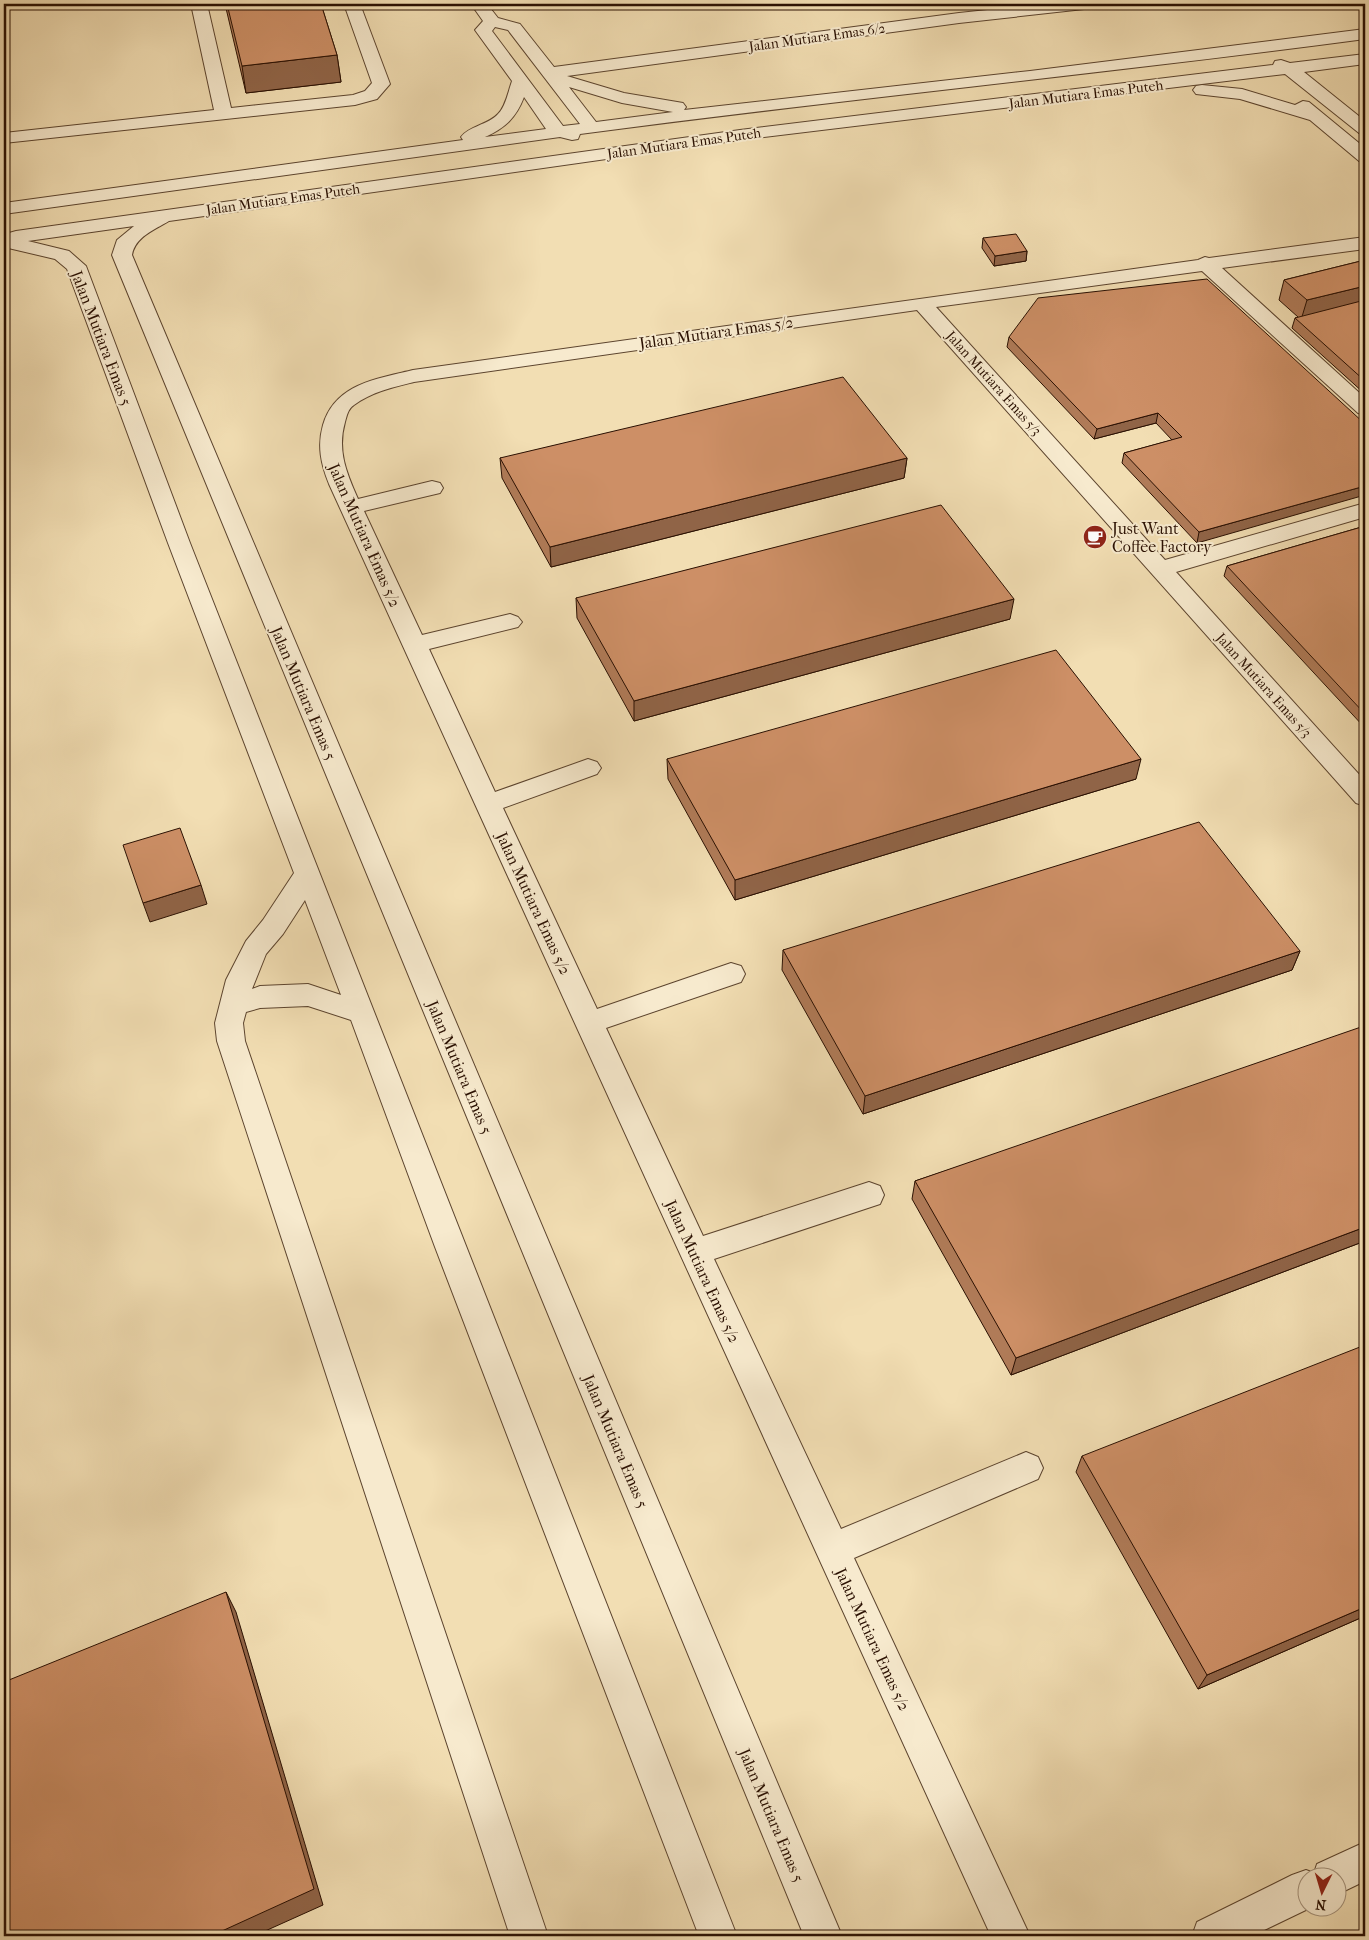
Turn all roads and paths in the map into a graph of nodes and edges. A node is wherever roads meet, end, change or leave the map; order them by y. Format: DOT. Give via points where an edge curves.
graph roads {
  1 [pos="199,4"];
  2 [pos="352,4"];
  3 [pos="479,4"];
  4 [pos="949,4"];
  5 [pos="1084,4"];
  6 [pos="959,18"];
  7 [pos="492,21"];
  8 [pos="1365,34"];
  9 [pos="1326,39"];
  10 [pos="1182,58"];
  11 [pos="1365,61"];
  12 [pos="1264,68"];
  13 [pos="1290,69"];
  14 [pos="551,75"];
  15 [pos="1348,76"];
  16 [pos="520,82"];
  17 [pos="1146,86"];
  18 [pos="1338,92"];
  19 [pos="723,110"];
  20 [pos="1342,110"];
  21 [pos="224,114"];
  22 [pos="1317,117"];
  23 [pos="1365,129"];
  24 [pos="556,131"];
  25 [pos="586,131"];
  26 [pos="740,136"];
  27 [pos="4,138"];
  28 [pos="453,145"];
  29 [pos="1365,156"];
  30 [pos="498,169"];
  31 [pos="4,209"];
  32 [pos="166,216"];
  33 [pos="4,240"];
  34 [pos="1365,243"];
  35 [pos="1205,263"];
  36 [pos="922,303"];
  37 [pos="1365,409"];
  38 [pos="432,488"];
  39 [pos="351,507"];
  40 [pos="1365,510"];
  41 [pos="1160,569"];
  42 [pos="510,622"];
  43 [pos="414,645"];
  44 [pos="588,768"];
  45 [pos="1365,797"];
  46 [pos="488,804"];
  47 [pos="308,872"];
  48 [pos="730,974"];
  49 [pos="233,1005"];
  50 [pos="362,1013"];
  51 [pos="589,1022"];
  52 [pos="868,1195"];
  53 [pos="694,1252"];
  54 [pos="1026,1468"];
  55 [pos="832,1550"];
  56 [pos="1365,1861"];
  57 [pos="1346,1870"];
  58 [pos="1296,1894"];
  59 [pos="529,1936"];
  60 [pos="718,1936"];
  61 [pos="822,1936"];
  62 [pos="1011,1936"];
  63 [pos="1211,1936"];
  1 -- 21 [label="street"];
  2 -- 21 [label="street" via="381,84 371,95 355,100"];
  3 -- 7 [label="street"];
  4 -- 6 [label="street"];
  5 -- 6 [label="street, Jalan Mutiara Emas 6/2"];
  6 -- 14 [label="street, Jalan Mutiara Emas 6/2"];
  7 -- 14 [label="street" via="514,28"];
  7 -- 16 [label="street" via="483,30"];
  8 -- 9 [label="street, Jalan Mutiara Emas Puteh"];
  9 -- 10 [label="street, Jalan Mutiara Emas Puteh"];
  9 -- 12 [label="street"];
  10 -- 12 [label="street"];
  10 -- 19 [label="street, Jalan Mutiara Emas Puteh"];
  11 -- 13 [label="street, Jalan Mutiara Emas Puteh"];
  11 -- 15 [label="street"];
  12 -- 13 [label="street, Jalan Mutiara Emas Puteh"];
  12 -- 17 [label="street, Jalan Mutiara Emas Puteh"];
  12 -- 22 [label="street" via="1279,86"];
  13 -- 20 [label="street"];
  14 -- 19 [label="street" via="631,99 667,106"];
  14 -- 25 [label="street"];
  16 -- 24 [label="street"];
  16 -- 28 [label="street" via="511,111 498,124"];
  17 -- 22 [label="street" via="1242,94"];
  17 -- 26 [label="street, Jalan Mutiara Emas Puteh"];
  18 -- 20 [label="street"];
  19 -- 25 [label="street, Jalan Mutiara Emas Puteh"];
  20 -- 23 [label="street"];
  21 -- 27 [label="street"];
  22 -- 29 [label="street"];
  24 -- 25 [label="street, Jalan Mutiara Emas Puteh"];
  24 -- 28 [label="street, Jalan Mutiara Emas Puteh"];
  25 -- 26 [label="street" via="634,139"];
  25 -- 30 [label="street" via="553,150"];
  26 -- 30 [label="street, Jalan Mutiara Emas Puteh"];
  28 -- 31 [label="street, Jalan Mutiara Emas Puteh"];
  30 -- 32 [label="street, Jalan Mutiara Emas Puteh"];
  32 -- 33 [label="street, Jalan Mutiara Emas Puteh"];
  32 -- 61 [label="street, Jalan Mutiara Emas 5" via="134,234 124,244 122,255"];
  33 -- 47 [label="street, Jalan Mutiara Emas 5" via="62,255 76,266"];
  34 -- 35 [label="street"];
  35 -- 36 [label="street"];
  35 -- 37 [label="street"];
  36 -- 39 [label="street, Jalan Mutiara Emas 5/2" via="423,374 377,386 346,400 337,411 329,436 330,462"];
  36 -- 41 [label="street, Jalan Mutiara Emas 5/3"];
  38 -- 39 [label="street"];
  39 -- 43 [label="street, Jalan Mutiara Emas 5/2"];
  40 -- 41 [label="street"];
  41 -- 45 [label="street, Jalan Mutiara Emas 5/3"];
  42 -- 43 [label="street"];
  43 -- 46 [label="street, Jalan Mutiara Emas 5/2"];
  44 -- 46 [label="street"];
  46 -- 51 [label="street, Jalan Mutiara Emas 5/2"];
  47 -- 49 [label="street" via="256,948 240,980"];
  47 -- 50 [label="street, Jalan Mutiara Emas 5"];
  48 -- 51 [label="street"];
  49 -- 50 [label="street" via="260,997 308,995"];
  49 -- 59 [label="street" via="229,1023 231,1041"];
  50 -- 60 [label="street, Jalan Mutiara Emas 5"];
  51 -- 53 [label="street, Jalan Mutiara Emas 5/2"];
  52 -- 53 [label="street"];
  53 -- 55 [label="street, Jalan Mutiara Emas 5/2"];
  54 -- 55 [label="street"];
  55 -- 62 [label="street, Jalan Mutiara Emas 5/2"];
  56 -- 57 [label="street"];
  58 -- 63 [label="street"];
}
